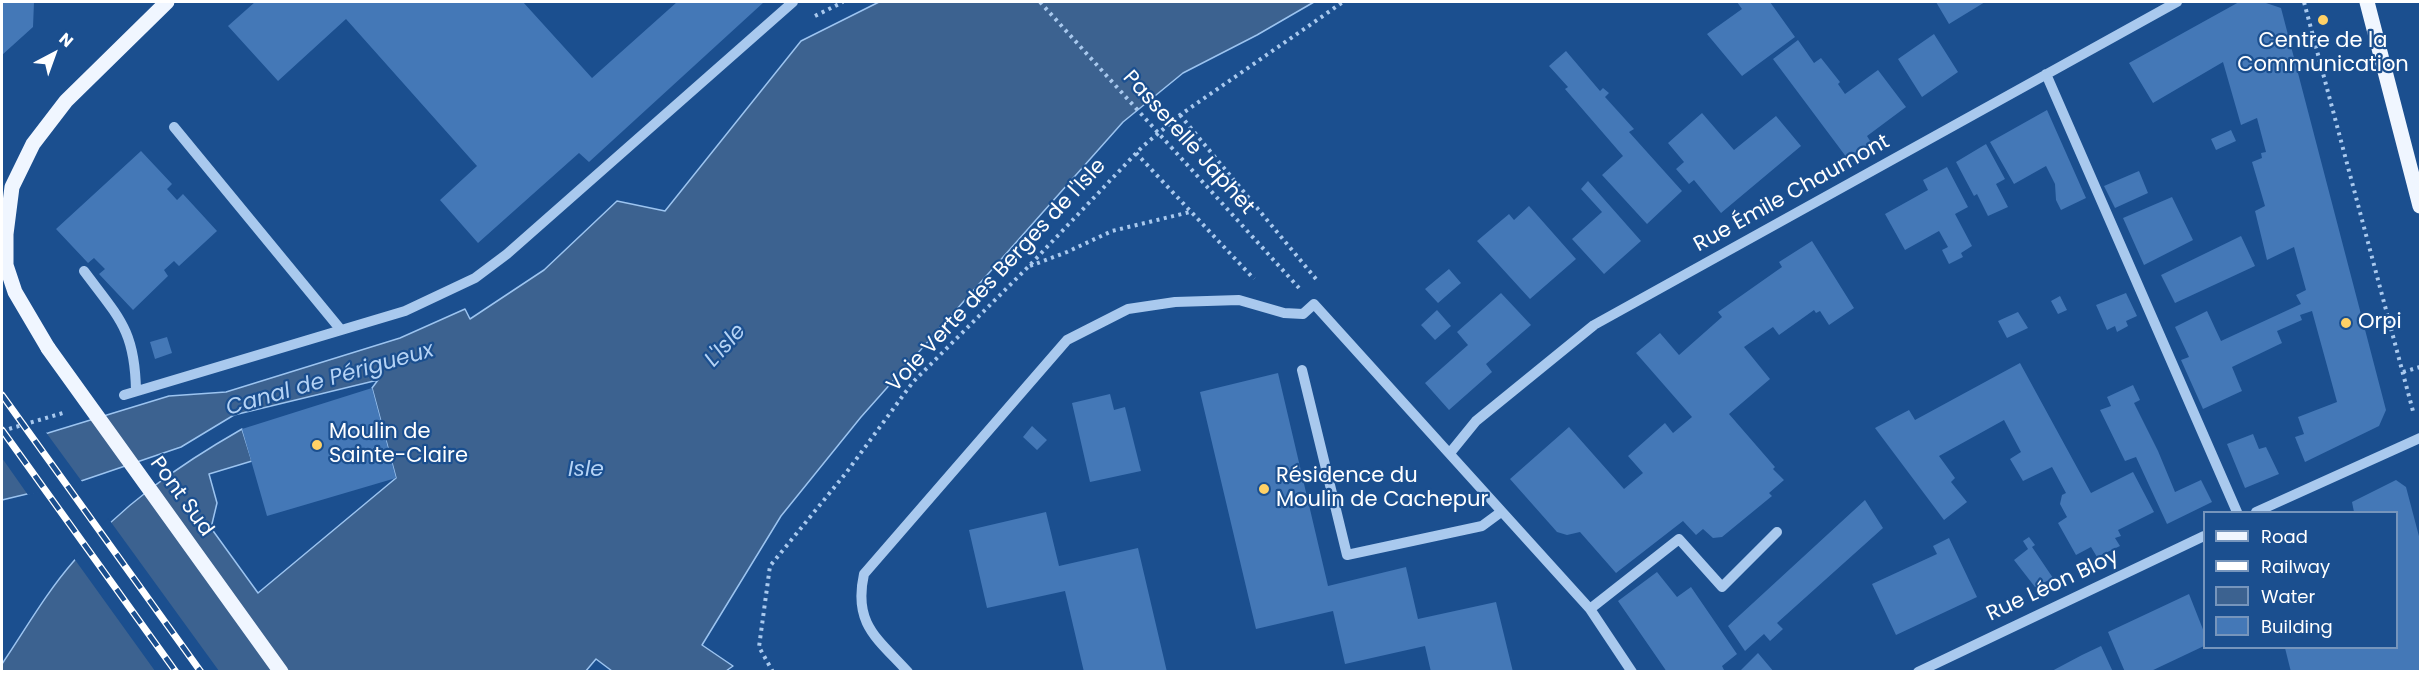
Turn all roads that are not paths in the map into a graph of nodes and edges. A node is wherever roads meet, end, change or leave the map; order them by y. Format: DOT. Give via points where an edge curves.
graph roads {
  1 [pos="167,2"];
  2 [pos="793,2"];
  3 [pos="2177,2"];
  4 [pos="2367,2"];
  5 [pos="2046,74"];
  6 [pos="174,127"];
  7 [pos="7,191"];
  8 [pos="2421,207"];
  9 [pos="84,271"];
  10 [pos="341,330"];
  11 [pos="1302,370"];
  12 [pos="136,391"];
  13 [pos="124,395"];
  14 [pos="2420,438"];
  15 [pos="1450,453"];
  16 [pos="2236,511"];
  17 [pos="2260,511"];
  18 [pos="1502,512"];
  19 [pos="1778,532"];
  20 [pos="2203,537"];
  21 [pos="1590,609"];
  22 [pos="281,672"];
  23 [pos="908,672"];
  24 [pos="1632,672"];
  25 [pos="1918,672"];
  1 -- 7 [label="main road, Pont Sud" via="66,101 33,144"];
  2 -- 10 [label="street" via="475,278 405,311"];
  3 -- 5 [label="street, Rue Émile Chaumont"];
  4 -- 8 [label="main road"];
  5 -- 15 [label="street, Rue Émile Chaumont" via="1594,325 1476,421"];
  5 -- 16 [label="street"];
  6 -- 10 [label="street"];
  7 -- 22 [label="main road, Pont Sud, bridge" via="6,265 15,292 48,348"];
  9 -- 12 [label="street" via="124,325 131,341"];
  10 -- 12 [label="street"];
  11 -- 18 [label="street" via="1347,555 1482,526"];
  12 -- 13 [label="street"];
  14 -- 17 [label="street"];
  15 -- 18 [label="street"];
  15 -- 23 [label="street" via="1314,304 1303,314 1284,314 1239,300 1176,302 1128,309 1067,340 864,574 859,595 867,627"];
  18 -- 21 [label="street"];
  19 -- 21 [label="street" via="1722,587 1679,539"];
  20 -- 25 [label="street, Rue Léon Bloy"];
  21 -- 24 [label="street"];
}
